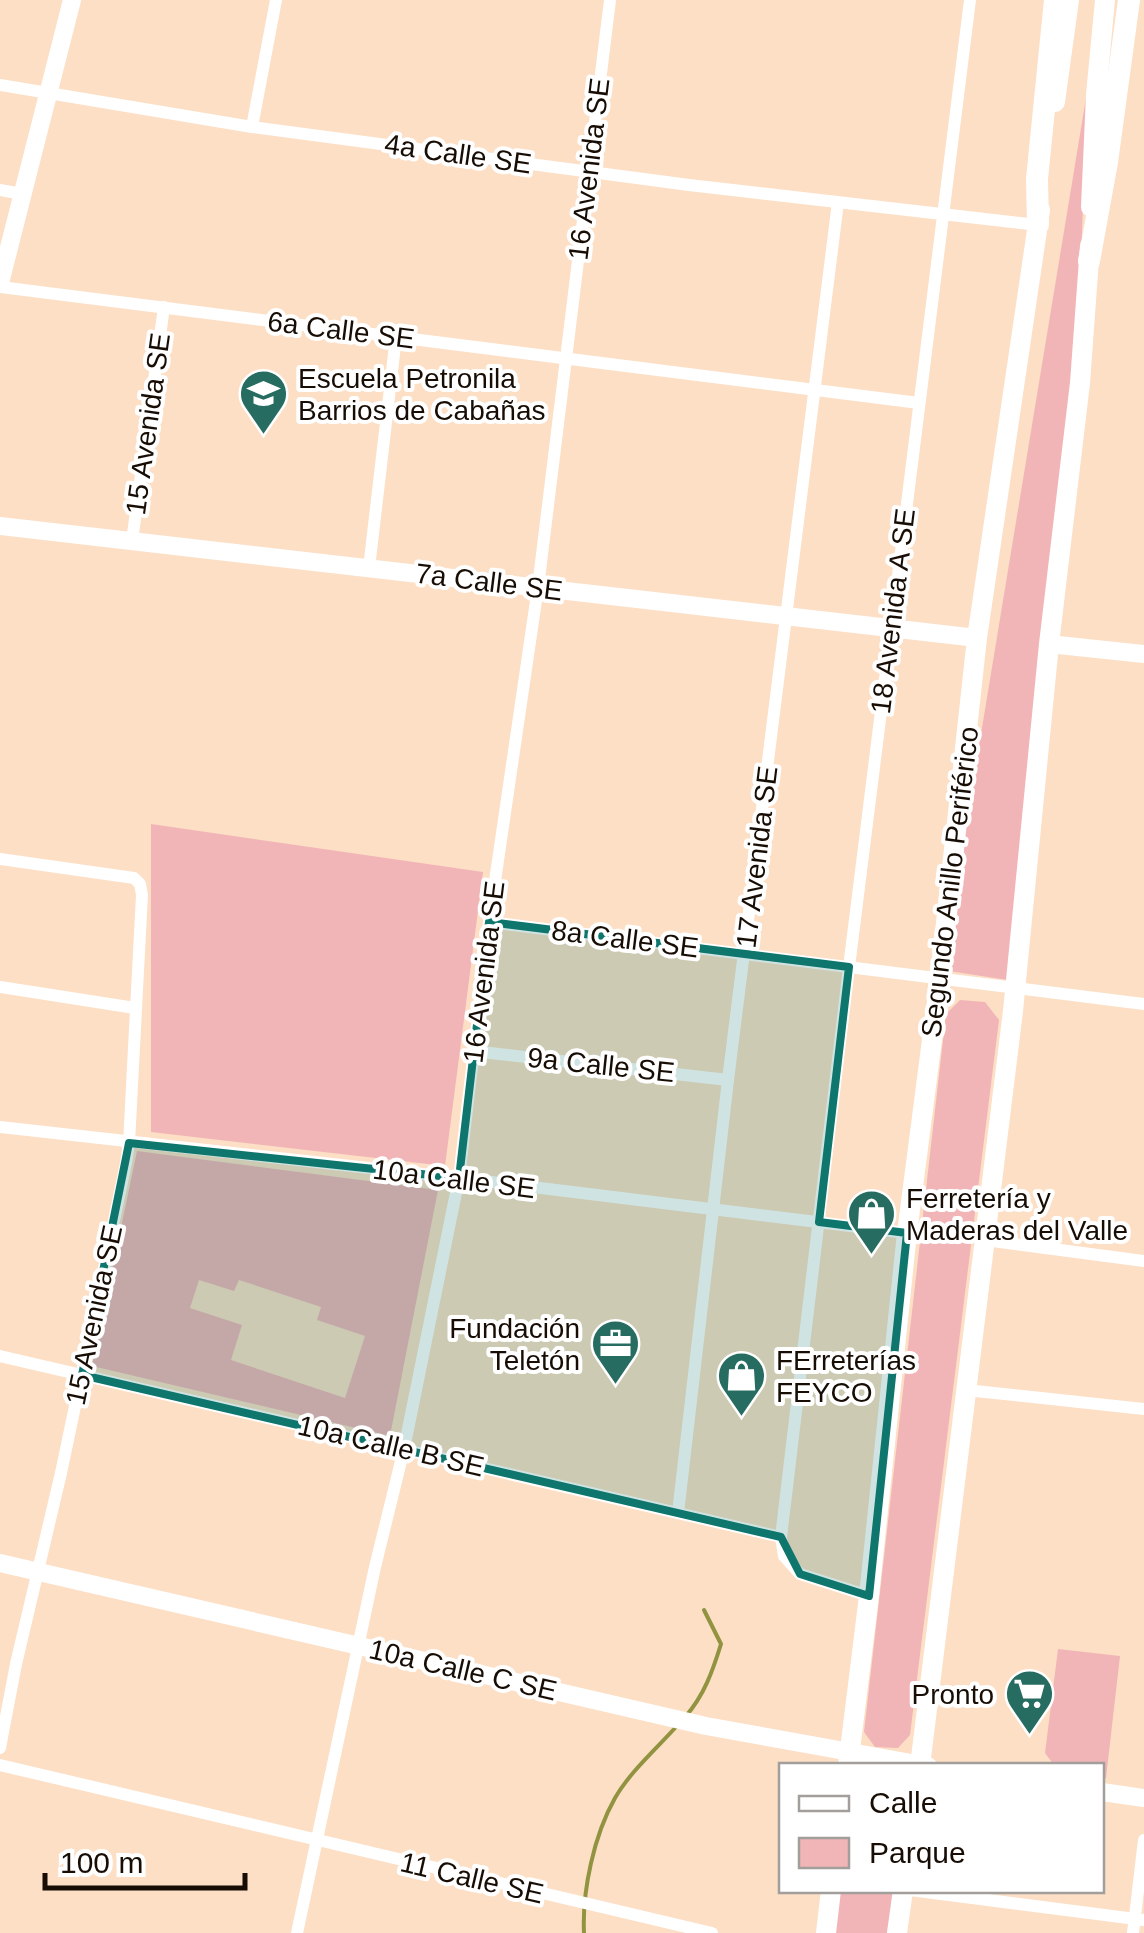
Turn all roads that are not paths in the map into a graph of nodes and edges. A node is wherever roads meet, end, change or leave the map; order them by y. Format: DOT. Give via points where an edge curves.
graph roads {
  1 [pos="72,0"];
  2 [pos="276,0"];
  3 [pos="610,0"];
  4 [pos="970,0"];
  5 [pos="1055,0"];
  6 [pos="1070,0"];
  7 [pos="1105,0"];
  8 [pos="1129,0"];
  9 [pos="0,84"];
  10 [pos="49,93"];
  11 [pos="252,127"];
  12 [pos="589,172"];
  13 [pos="0,190"];
  14 [pos="22,194"];
  15 [pos="838,202"];
  16 [pos="944,214"];
  17 [pos="1038,224"];
  18 [pos="1089,261"];
  19 [pos="0,285"];
  20 [pos="164,307"];
  21 [pos="396,337"];
  22 [pos="566,358"];
  23 [pos="815,390"];
  24 [pos="919,403"];
  25 [pos="0,526"];
  26 [pos="132,541"];
  27 [pos="370,568"];
  28 [pos="538,587"];
  29 [pos="787,616"];
  30 [pos="890,628"];
  31 [pos="977,638"];
  32 [pos="1049,644"];
  33 [pos="1144,654"];
  34 [pos="0,859"];
  35 [pos="489,922"];
  36 [pos="745,954"];
  37 [pos="848,967"];
  38 [pos="940,978"];
  39 [pos="0,988"];
  40 [pos="1014,988"];
  41 [pos="1144,1004"];
  42 [pos="135,1008"];
  43 [pos="473,1051"];
  44 [pos="728,1080"];
  45 [pos="0,1127"];
  46 [pos="130,1143"];
  47 [pos="458,1178"];
  48 [pos="713,1211"];
  49 [pos="819,1222"];
  50 [pos="907,1233"];
  51 [pos="985,1240"];
  52 [pos="1144,1261"];
  53 [pos="0,1356"];
  54 [pos="82,1375"];
  55 [pos="966,1390"];
  56 [pos="1144,1409"];
  57 [pos="404,1449"];
  58 [pos="678,1513"];
  59 [pos="781,1537"];
  60 [pos="0,1563"];
  61 [pos="38,1572"];
  62 [pos="869,1596"];
  63 [pos="358,1646"];
  64 [pos="0,1748"];
  65 [pos="849,1759"];
  66 [pos="896,1763"];
  67 [pos="920,1763"];
  68 [pos="0,1765"];
  69 [pos="1104,1792"];
  70 [pos="1144,1798"];
  71 [pos="1144,1840"];
  72 [pos="318,1841"];
  73 [pos="831,1893"];
  74 [pos="905,1893"];
  75 [pos="926,1893"];
  76 [pos="1137,1924"];
  77 [pos="298,1933"];
  78 [pos="712,1933"];
  79 [pos="826,1933"];
  80 [pos="898,1933"];
  1 -- 10 [label="street"];
  2 -- 11 [label="street"];
  3 -- 12 [label="street, 16 Avenida SE"];
  4 -- 16 [label="street, 18 Avenida A SE"];
  5 -- 17 [label="highway"];
  6 -- 17 [label="main road, Segundo Anillo Periférico"];
  7 -- 18 [label="main road"];
  8 -- 18 [label="highway"];
  9 -- 10 [label="street, 4a Calle SE"];
  10 -- 11 [label="street, 4a Calle SE"];
  10 -- 14 [label="street"];
  11 -- 12 [label="street, 4a Calle SE"];
  12 -- 15 [label="street, 4a Calle SE"];
  12 -- 22 [label="street, 16 Avenida SE"];
  13 -- 14 [label="street"];
  14 -- 19 [label="street"];
  15 -- 16 [label="street, 4a Calle SE"];
  15 -- 23 [label="street, 17 Avenida SE"];
  16 -- 17 [label="street, 4a Calle SE"];
  16 -- 24 [label="street, 18 Avenida A SE"];
  17 -- 31 [label="main road, Segundo Anillo Periférico"];
  18 -- 32 [label="main road"];
  19 -- 20 [label="street, 6a Calle SE"];
  20 -- 21 [label="street, 6a Calle SE"];
  20 -- 26 [label="street, 15 Avenida SE"];
  21 -- 22 [label="street, 6a Calle SE"];
  21 -- 27 [label="street"];
  22 -- 23 [label="street, 6a Calle SE"];
  22 -- 28 [label="street, 16 Avenida SE"];
  23 -- 24 [label="street, 6a Calle SE"];
  23 -- 29 [label="street, 17 Avenida SE"];
  24 -- 30 [label="street, 18 Avenida A SE"];
  25 -- 26 [label="street, 7a Calle SE"];
  26 -- 27 [label="street, 7a Calle SE"];
  27 -- 28 [label="street, 7a Calle SE"];
  28 -- 29 [label="street, 7a Calle SE"];
  28 -- 35 [label="street, 16 Avenida SE"];
  29 -- 30 [label="street, 7a Calle SE"];
  29 -- 36 [label="street, 17 Avenida SE"];
  30 -- 31 [label="street, 7a Calle SE"];
  30 -- 37 [label="street, 18 Avenida A SE"];
  31 -- 38 [label="main road, Segundo Anillo Periférico"];
  32 -- 33 [label="street"];
  32 -- 40 [label="main road"];
  34 -- 42 [label="street, 15 Avenida SE" via="140,884"];
  35 -- 36 [label="street, 8a Calle SE"];
  35 -- 43 [label="street, 16 Avenida SE"];
  36 -- 37 [label="street, 8a Calle SE"];
  36 -- 44 [label="street, 17 Avenida SE"];
  37 -- 38 [label="street, 8a Calle SE"];
  37 -- 49 [label="street, 18 Avenida A SE"];
  38 -- 40 [label="street, 8a Calle SE"];
  38 -- 50 [label="main road, Segundo Anillo Periférico"];
  39 -- 42 [label="street"];
  40 -- 41 [label="street"];
  40 -- 51 [label="main road"];
  42 -- 46 [label="street, 15 Avenida SE"];
  43 -- 44 [label="street, 9a Calle SE"];
  43 -- 47 [label="street, 16 Avenida SE"];
  44 -- 48 [label="street, 17 Avenida SE"];
  45 -- 46 [label="street, 10a Calle SE"];
  46 -- 47 [label="street, 10a Calle SE"];
  46 -- 54 [label="street, 15 Avenida SE"];
  47 -- 48 [label="street, 10a Calle SE"];
  47 -- 57 [label="street, 16 Avenida SE"];
  48 -- 49 [label="street, 10a Calle SE"];
  48 -- 58 [label="street, 17 Avenida SE"];
  49 -- 50 [label="street, 10a Calle SE"];
  49 -- 59 [label="street, 18 Avenida A SE"];
  50 -- 62 [label="main road, Segundo Anillo Periférico"];
  51 -- 52 [label="street"];
  51 -- 55 [label="main road"];
  53 -- 54 [label="street, 10a Calle B SE"];
  54 -- 57 [label="street, 10a Calle B SE"];
  54 -- 61 [label="street, 15 Avenida SE"];
  55 -- 56 [label="street"];
  55 -- 67 [label="main road"];
  57 -- 58 [label="street, 10a Calle B SE"];
  57 -- 63 [label="street, 16 Avenida SE"];
  58 -- 59 [label="street, 10a Calle B SE"];
  59 -- 62 [label="street" via="784,1556 800,1574"];
  60 -- 61 [label="street, 10a Calle C SE"];
  61 -- 63 [label="street, 10a Calle C SE"];
  61 -- 64 [label="street, 15 Avenida SE"];
  62 -- 65 [label="main road, Segundo Anillo Periférico"];
  63 -- 65 [label="street, 10a Calle C SE"];
  63 -- 72 [label="street, 16 Avenida SE"];
  65 -- 66 [label="street, 10a Calle C SE"];
  68 -- 72 [label="street, 11 Calle SE"];
  69 -- 70 [label="street"];
  71 -- 76 [label="street"];
  72 -- 77 [label="street, 16 Avenida SE"];
  72 -- 78 [label="street, 11 Calle SE"];
  73 -- 79 [label="main road"];
  74 -- 80 [label="main road"];
  75 -- 76 [label="street"];
}
